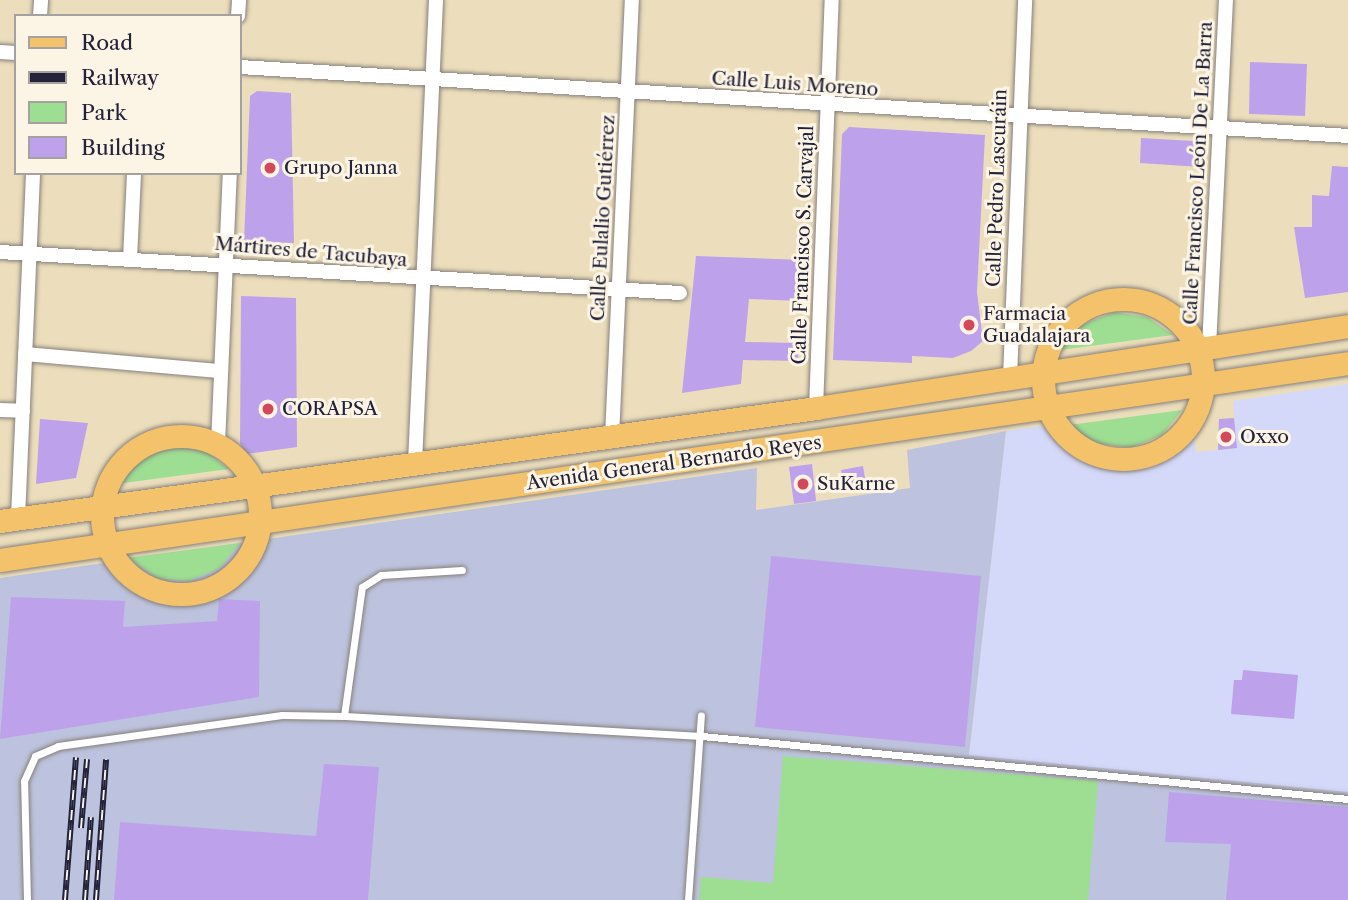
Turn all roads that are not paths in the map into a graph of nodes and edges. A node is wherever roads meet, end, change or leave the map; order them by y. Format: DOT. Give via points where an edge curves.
graph roads {
  1 [pos="436,0"];
  2 [pos="632,0"];
  3 [pos="832,0"];
  4 [pos="1025,0"];
  5 [pos="1226,0"];
  6 [pos="242,66"];
  7 [pos="432,80"];
  8 [pos="628,92"];
  9 [pos="828,105"];
  10 [pos="1018,117"];
  11 [pos="1220,129"];
  12 [pos="1348,136"];
  13 [pos="33,175"];
  14 [pos="134,175"];
  15 [pos="230,175"];
  16 [pos="0,252"];
  17 [pos="30,253"];
  18 [pos="130,259"];
  19 [pos="226,263"];
  20 [pos="423,280"];
  21 [pos="619,290"];
  22 [pos="680,293"];
  23 [pos="1348,326"];
  24 [pos="1204,348"];
  25 [pos="25,354"];
  26 [pos="1348,363"];
  27 [pos="221,371"];
  28 [pos="1043,373"];
  29 [pos="1010,378"];
  30 [pos="1202,387"];
  31 [pos="816,408"];
  32 [pos="1048,409"];
  33 [pos="0,410"];
  34 [pos="23,411"];
  35 [pos="612,437"];
  36 [pos="218,444"];
  37 [pos="415,463"];
  38 [pos="253,486"];
  39 [pos="101,507"];
  40 [pos="9,520"];
  41 [pos="259,522"];
  42 [pos="106,544"];
  43 [pos="0,560"];
  44 [pos="462,570"];
  45 [pos="701,715"];
  46 [pos="344,716"];
  47 [pos="702,736"];
  48 [pos="1348,799"];
  49 [pos="27,900"];
  50 [pos="688,900"];
  1 -- 7 [label="street"];
  2 -- 8 [label="street, Calle Eulalio Gutiérrez"];
  3 -- 9 [label="street, Calle Francisco S. Carvajal"];
  4 -- 10 [label="street, Calle Pedro Lascuráin"];
  5 -- 11 [label="street, Calle Francisco León De La Barra"];
  6 -- 7 [label="street, Calle Luis Moreno"];
  7 -- 8 [label="street, Calle Luis Moreno"];
  7 -- 20 [label="street"];
  8 -- 9 [label="street, Calle Luis Moreno"];
  8 -- 21 [label="street, Calle Eulalio Gutiérrez"];
  9 -- 10 [label="street, Calle Luis Moreno"];
  9 -- 31 [label="street, Calle Francisco S. Carvajal"];
  10 -- 11 [label="street, Calle Luis Moreno"];
  10 -- 29 [label="street, Calle Pedro Lascuráin"];
  11 -- 12 [label="street, Calle Luis Moreno"];
  11 -- 24 [label="street, Calle Francisco León De La Barra"];
  13 -- 17 [label="street"];
  14 -- 18 [label="street"];
  15 -- 19 [label="street"];
  16 -- 17 [label="street, Mártires de Tacubaya"];
  17 -- 18 [label="street, Mártires de Tacubaya"];
  17 -- 25 [label="street"];
  18 -- 19 [label="street, Mártires de Tacubaya"];
  19 -- 20 [label="street, Mártires de Tacubaya"];
  19 -- 27 [label="street"];
  20 -- 21 [label="street, Mártires de Tacubaya"];
  20 -- 37 [label="street"];
  21 -- 22 [label="street, Mártires de Tacubaya"];
  21 -- 35 [label="street, Calle Eulalio Gutiérrez"];
  23 -- 24 [label="main road, Avenida General Bernardo Reyes"];
  24 -- 28 [label="main road, Avenida General Bernardo Reyes"];
  24 -- 28 [label="main road" via="1169,313 1120,298 1086,307 1067,321 1048,351"];
  24 -- 30 [label="main road"];
  25 -- 27 [label="street"];
  25 -- 34 [label="street"];
  26 -- 30 [label="main road, Avenida General Bernardo Reyes"];
  27 -- 36 [label="street"];
  28 -- 29 [label="main road, Avenida General Bernardo Reyes"];
  28 -- 32 [label="main road"];
  29 -- 31 [label="main road, Avenida General Bernardo Reyes"];
  30 -- 32 [label="main road, Avenida General Bernardo Reyes"];
  30 -- 32 [label="main road" via="1183,431 1134,458 1108,458 1080,447"];
  31 -- 35 [label="main road, Avenida General Bernardo Reyes"];
  32 -- 41 [label="main road, Avenida General Bernardo Reyes"];
  33 -- 34 [label="street"];
  34 -- 40 [label="street"];
  35 -- 37 [label="main road, Avenida General Bernardo Reyes"];
  36 -- 38 [label="main road" via="246,467"];
  36 -- 39 [label="main road" via="181,435 143,445 123,459"];
  37 -- 38 [label="main road, Avenida General Bernardo Reyes"];
  38 -- 39 [label="main road, Avenida General Bernardo Reyes"];
  38 -- 41 [label="main road"];
  39 -- 40 [label="main road, Avenida General Bernardo Reyes"];
  39 -- 42 [label="main road"];
  41 -- 42 [label="main road, Avenida General Bernardo Reyes"];
  41 -- 42 [label="main road" via="252,555 237,573 189,593 139,581"];
  42 -- 43 [label="main road, Avenida General Bernardo Reyes"];
  44 -- 46 [label="lane" via="381,575 362,587"];
  45 -- 47 [label="lane"];
  46 -- 47 [label="lane"];
  46 -- 49 [label="lane" via="282,715 45,749 25,771"];
  47 -- 48 [label="lane"];
  47 -- 50 [label="lane"];
}
